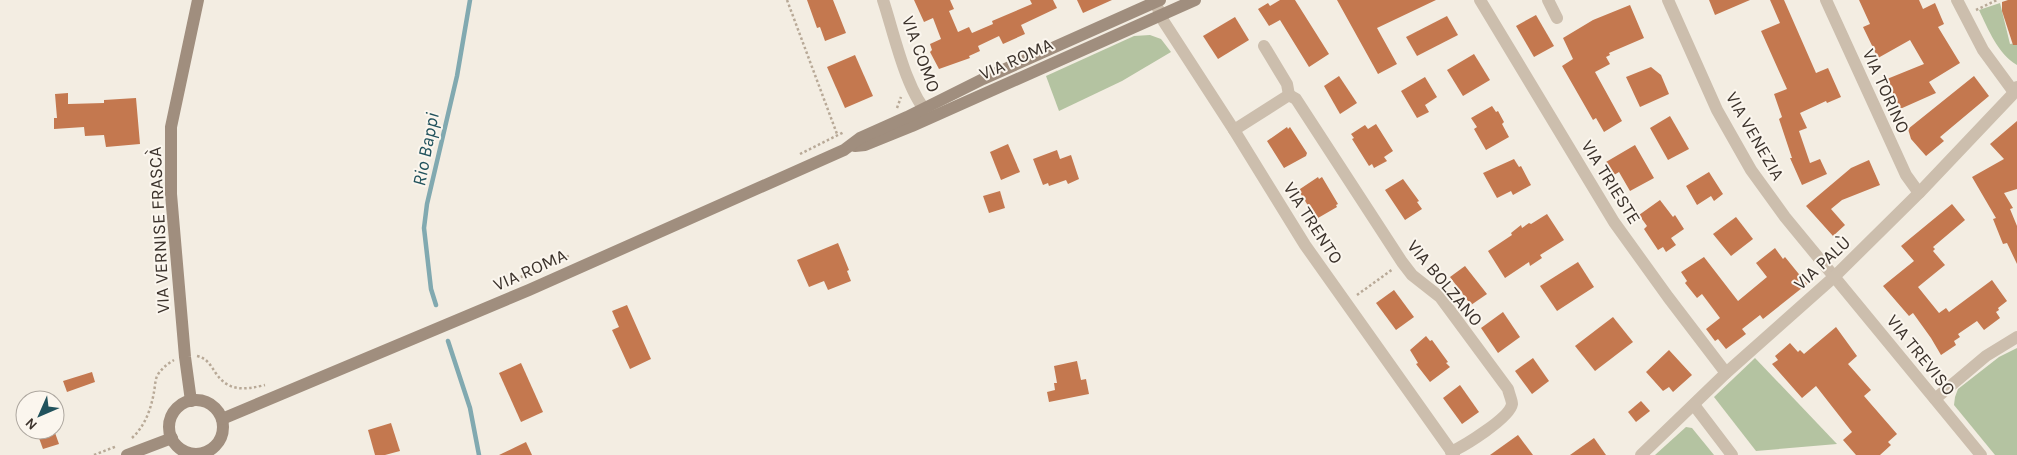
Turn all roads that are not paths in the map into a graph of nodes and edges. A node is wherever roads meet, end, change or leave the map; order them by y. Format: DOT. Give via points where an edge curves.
graph roads {
  1 [pos="198,0"];
  2 [pos="883,0"];
  3 [pos="1195,0"];
  4 [pos="1480,0"];
  5 [pos="1548,0"];
  6 [pos="1668,0"];
  7 [pos="1826,0"];
  8 [pos="1957,0"];
  9 [pos="1158,1"];
  10 [pos="1160,15"];
  11 [pos="1557,18"];
  12 [pos="1264,46"];
  13 [pos="2015,89"];
  14 [pos="1289,95"];
  15 [pos="926,113"];
  16 [pos="1234,130"];
  17 [pos="1919,193"];
  18 [pos="1834,277"];
  19 [pos="2017,338"];
  20 [pos="1726,373"];
  21 [pos="1935,398"];
  22 [pos="191,401"];
  23 [pos="1694,405"];
  24 [pos="222,420"];
  25 [pos="172,438"];
  26 [pos="124,448"];
  27 [pos="207,453"];
  28 [pos="1452,453"];
  29 [pos="1641,455"];
  30 [pos="1732,455"];
  31 [pos="1981,455"];
  1 -- 22 [label="street, VIA VERNISE FRASCÀ" via="171,127 171,194"];
  2 -- 15 [label="street, VIA COMO" via="909,78"];
  3 -- 10 [label="street, VIA ROMA"];
  4 -- 20 [label="street, VIA TRIESTE" via="1614,222"];
  5 -- 11 [label="street"];
  6 -- 18 [label="street, VIA VENEZIA" via="1733,141 1785,217"];
  7 -- 17 [label="street, VIA TORINO" via="1906,175"];
  8 -- 13 [label="street" via="1983,50"];
  9 -- 10 [label="street, VIA TRENTO"];
  9 -- 15 [label="street, VIA ROMA" via="983,79"];
  10 -- 15 [label="street, VIA ROMA"];
  10 -- 16 [label="street, VIA TRENTO"];
  12 -- 14 [label="street, VIA BOLZANO" via="1287,84"];
  13 -- 17 [label="street, VIA PALÙ"];
  14 -- 16 [label="street"];
  14 -- 28 [label="street, VIA BOLZANO" via="1296,99 1402,262 1412,275 1440,297 1508,389 1512,404 1508,414"];
  15 -- 24 [label="street, VIA ROMA" via="860,138 847,148 529,290"];
  16 -- 28 [label="street, VIA TRENTO" via="1305,245"];
  17 -- 18 [label="street, VIA PALÙ"];
  18 -- 20 [label="street, VIA PALÙ"];
  18 -- 21 [label="street, VIA TREVISO"];
  19 -- 21 [label="street" via="1986,356"];
  20 -- 23 [label="street, VIA PALÙ"];
  21 -- 31 [label="street, VIA TREVISO"];
  22 -- 24 [label="street" via="213,406"];
  22 -- 25 [label="street" via="183,404 173,415 170,422"];
  23 -- 29 [label="street, VIA PALÙ"];
  23 -- 30 [label="street"];
  24 -- 27 [label="street" via="222,435"];
  25 -- 26 [label="street"];
  25 -- 27 [label="street" via="182,450"];
}
